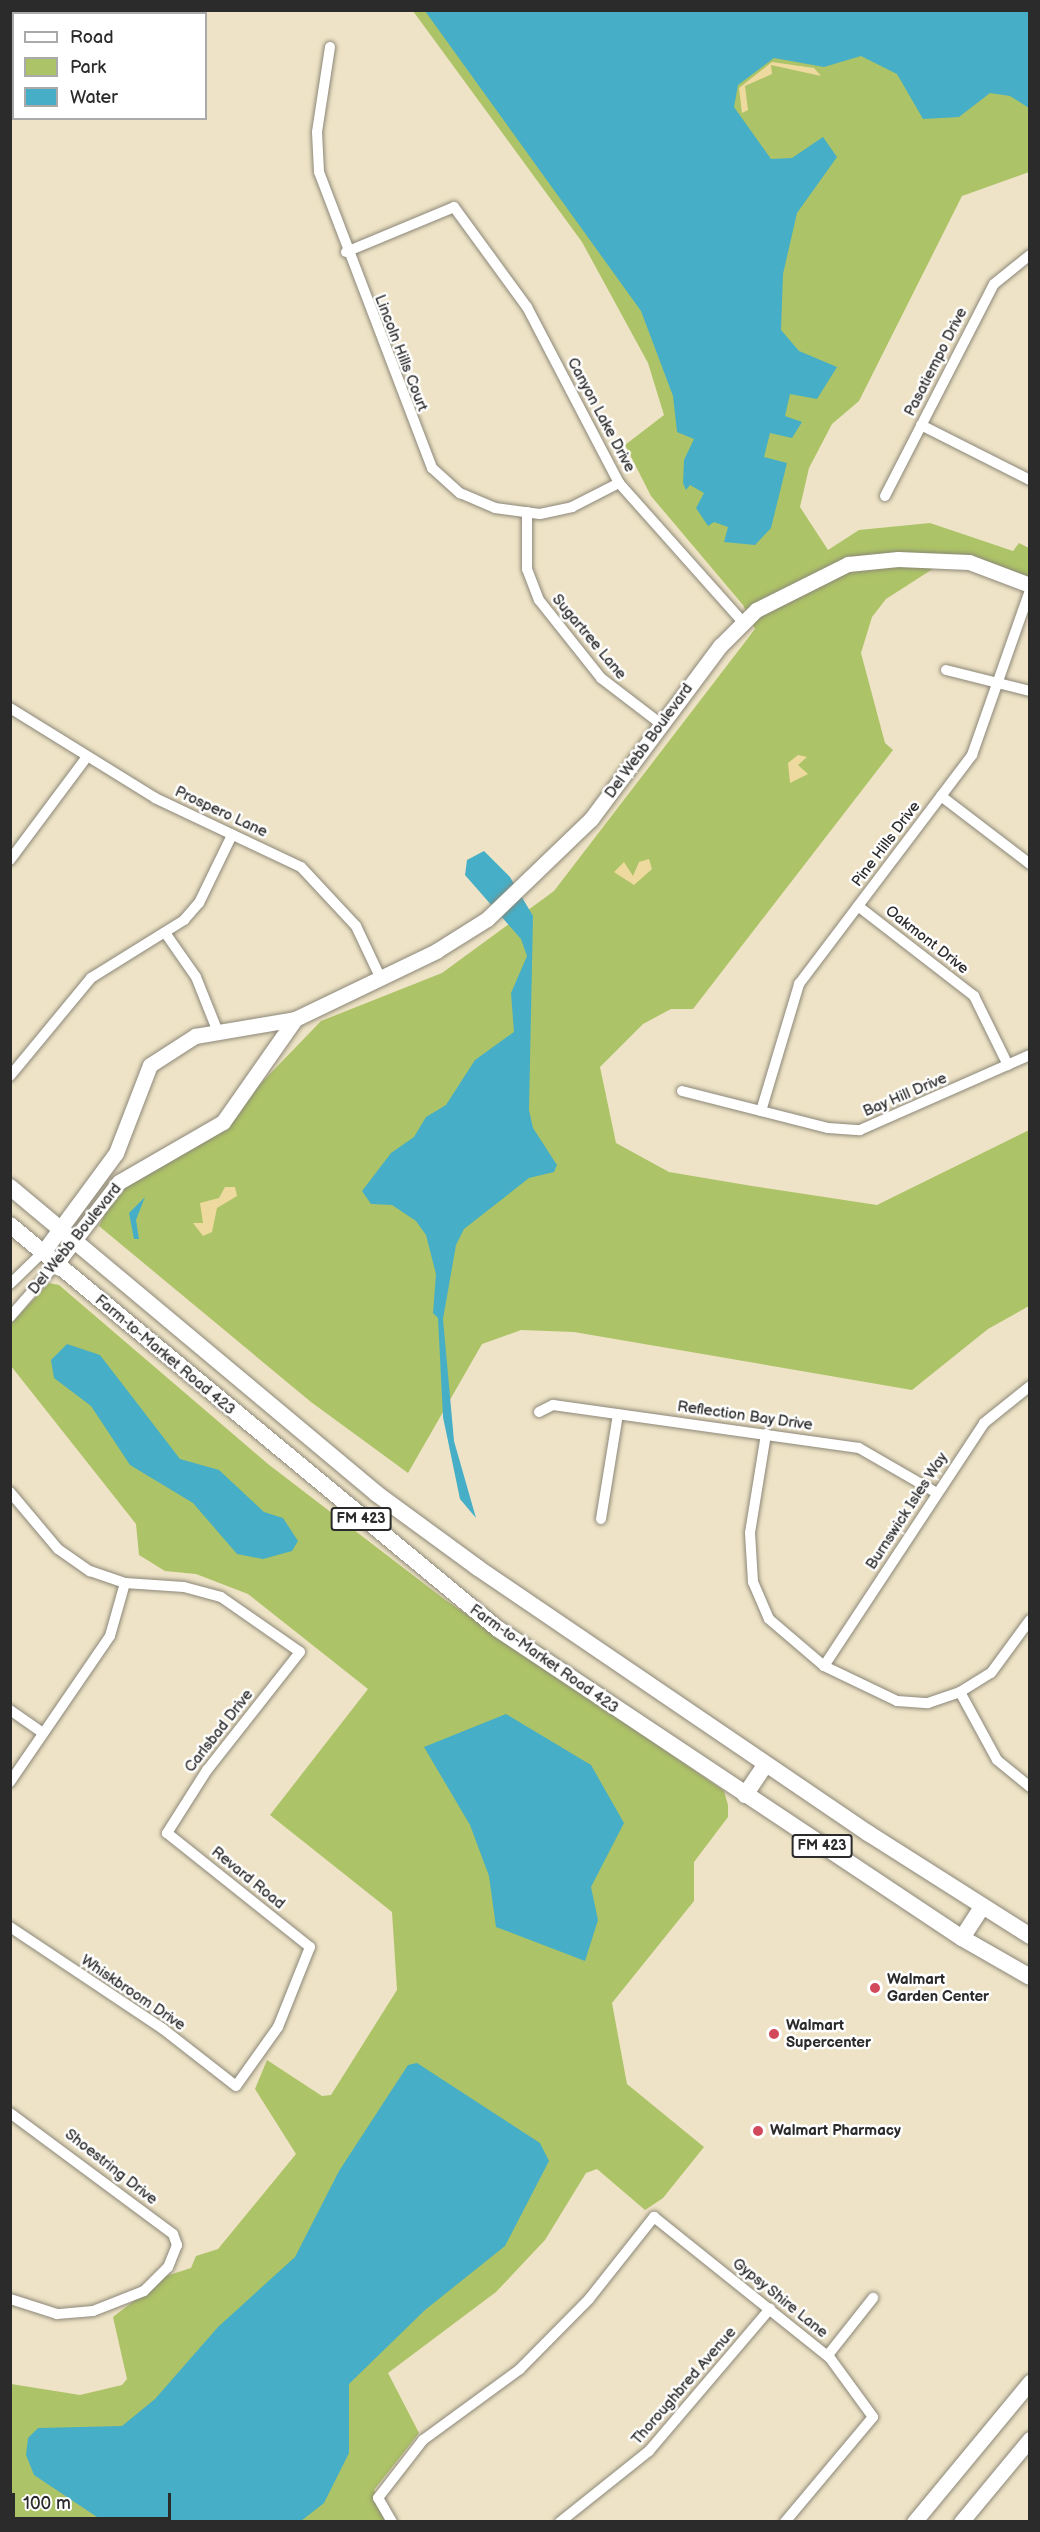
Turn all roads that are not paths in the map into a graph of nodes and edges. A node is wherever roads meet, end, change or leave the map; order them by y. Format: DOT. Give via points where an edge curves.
graph roads {
  1 [pos="330,47"];
  2 [pos="346,252"];
  3 [pos="1029,255"];
  4 [pos="921,425"];
  5 [pos="1029,480"];
  6 [pos="619,483"];
  7 [pos="885,496"];
  8 [pos="527,512"];
  9 [pos="1029,585"];
  10 [pos="1029,590"];
  11 [pos="743,621"];
  12 [pos="946,670"];
  13 [pos="996,682"];
  14 [pos="1029,691"];
  15 [pos="10,708"];
  16 [pos="661,724"];
  17 [pos="86,758"];
  18 [pos="941,796"];
  19 [pos="232,835"];
  20 [pos="10,860"];
  21 [pos="1029,864"];
  22 [pos="858,906"];
  23 [pos="166,934"];
  24 [pos="381,979"];
  25 [pos="295,1019"];
  26 [pos="218,1032"];
  27 [pos="1029,1055"];
  28 [pos="1008,1065"];
  29 [pos="10,1076"];
  30 [pos="682,1091"];
  31 [pos="761,1111"];
  32 [pos="10,1187"];
  33 [pos="10,1225"];
  34 [pos="61,1229"];
  35 [pos="74,1240"];
  36 [pos="43,1252"];
  37 [pos="56,1264"];
  38 [pos="10,1284"];
  39 [pos="10,1317"];
  40 [pos="1029,1386"];
  41 [pos="539,1412"];
  42 [pos="618,1414"];
  43 [pos="766,1434"];
  44 [pos="10,1492"];
  45 [pos="937,1493"];
  46 [pos="601,1519"];
  47 [pos="125,1583"];
  48 [pos="1029,1620"];
  49 [pos="824,1666"];
  50 [pos="960,1692"];
  51 [pos="10,1710"];
  52 [pos="44,1733"];
  53 [pos="766,1764"];
  54 [pos="10,1782"];
  55 [pos="1029,1787"];
  56 [pos="745,1795"];
  57 [pos="167,1833"];
  58 [pos="982,1907"];
  59 [pos="10,1927"];
  60 [pos="1029,1936"];
  61 [pos="962,1938"];
  62 [pos="1029,1977"];
  63 [pos="236,2086"];
  64 [pos="10,2113"];
  65 [pos="873,2298"];
  66 [pos="10,2299"];
  67 [pos="770,2309"];
  68 [pos="828,2355"];
  69 [pos="1029,2382"];
  70 [pos="1029,2439"];
  71 [pos="392,2522"];
  72 [pos="560,2522"];
  73 [pos="785,2522"];
  74 [pos="914,2522"];
  75 [pos="961,2522"];
  1 -- 2 [label="street, Lincoln Hills Court" via="317,132 319,172"];
  2 -- 6 [label="street, Canyon Lake Drive" via="454,207 527,308"];
  2 -- 8 [label="street, Lincoln Hills Court" via="432,468 460,493 495,508"];
  3 -- 4 [label="street, Pasatiempo Drive" via="994,284"];
  4 -- 5 [label="street"];
  4 -- 7 [label="street, Pasatiempo Drive"];
  6 -- 8 [label="street, Lincoln Hills Court" via="572,507"];
  6 -- 11 [label="street, Canyon Lake Drive"];
  8 -- 16 [label="street, Sugartree Lane" via="527,569 539,600 601,678"];
  9 -- 11 [label="street, Del Webb Boulevard" via="998,570 942,557 848,564 798,585"];
  10 -- 13 [label="street, Pine Hills Drive"];
  11 -- 16 [label="street, Del Webb Boulevard"];
  12 -- 13 [label="street"];
  13 -- 14 [label="street"];
  13 -- 18 [label="street, Pine Hills Drive" via="972,755"];
  15 -- 17 [label="street, Prospero Lane"];
  16 -- 24 [label="street, Del Webb Boulevard" via="591,819 527,886 487,919"];
  17 -- 19 [label="street, Prospero Lane"];
  17 -- 20 [label="street"];
  18 -- 21 [label="street"];
  18 -- 22 [label="street, Pine Hills Drive"];
  19 -- 23 [label="street" via="199,903"];
  19 -- 24 [label="street, Prospero Lane" via="301,867 322,883 356,926"];
  22 -- 28 [label="street, Oakmont Drive" via="974,996"];
  22 -- 31 [label="street, Pine Hills Drive" via="799,984"];
  23 -- 26 [label="street" via="196,977"];
  23 -- 29 [label="street" via="91,978"];
  24 -- 25 [label="street, Del Webb Boulevard"];
  25 -- 26 [label="street, Del Webb Boulevard"];
  25 -- 35 [label="street, Del Webb Boulevard" via="223,1122 118,1182"];
  26 -- 34 [label="street, Del Webb Boulevard" via="195,1036 150,1065 116,1153"];
  27 -- 28 [label="street, Bay Hill Drive"];
  28 -- 31 [label="street, Bay Hill Drive" via="860,1130"];
  30 -- 31 [label="street, Bay Hill Drive"];
  32 -- 34 [label="main road, Farm-to-Market Road 423 / FM 423"];
  33 -- 36 [label="main road, Farm-to-Market Road 423 / FM 423"];
  34 -- 35 [label="main road, Farm-to-Market Road 423 / FM 423"];
  34 -- 36 [label="street, Del Webb Boulevard"];
  35 -- 37 [label="street, Del Webb Boulevard"];
  35 -- 53 [label="main road, Farm-to-Market Road 423 / FM 423" via="377,1494"];
  36 -- 37 [label="main road, Farm-to-Market Road 423 / FM 423"];
  36 -- 38 [label="street, Del Webb Boulevard"];
  37 -- 39 [label="street, Del Webb Boulevard"];
  37 -- 56 [label="main road, Farm-to-Market Road 423 / FM 423" via="498,1629"];
  40 -- 45 [label="street, Burnswick Isles Way" via="984,1423"];
  41 -- 42 [label="street, Reflection Bay Drive" via="553,1405"];
  42 -- 43 [label="street, Reflection Bay Drive"];
  42 -- 46 [label="street"];
  43 -- 45 [label="street, Reflection Bay Drive" via="859,1448"];
  43 -- 49 [label="street" via="750,1533 753,1582 769,1619"];
  44 -- 47 [label="street" via="58,1549 90,1571"];
  45 -- 49 [label="street, Burnswick Isles Way"];
  47 -- 52 [label="street" via="110,1636"];
  47 -- 57 [label="street, Carlsbad Drive" via="184,1587 221,1597 300,1652 207,1770"];
  48 -- 50 [label="street" via="991,1673"];
  49 -- 50 [label="street" via="897,1701 928,1702"];
  50 -- 55 [label="street" via="997,1760"];
  51 -- 52 [label="street"];
  52 -- 54 [label="street"];
  53 -- 56 [label="main road"];
  53 -- 58 [label="main road, Farm-to-Market Road 423 / FM 423"];
  56 -- 61 [label="main road, Farm-to-Market Road 423 / FM 423"];
  57 -- 63 [label="street, Revard Road" via="310,1947 278,2027"];
  58 -- 60 [label="main road, Farm-to-Market Road 423 / FM 423"];
  58 -- 61 [label="main road"];
  59 -- 63 [label="street, Whiskbroom Drive" via="164,2029"];
  61 -- 62 [label="main road, Farm-to-Market Road 423 / FM 423"];
  64 -- 66 [label="street, Shoestring Drive" via="173,2234 175,2255 144,2291 93,2311 57,2314"];
  65 -- 68 [label="street"];
  67 -- 68 [label="street, Gypsy Shire Lane"];
  67 -- 71 [label="street, Gypsy Shire Lane" via="654,2217 588,2299 520,2369 423,2440 378,2498"];
  67 -- 72 [label="street, Thoroughbred Avenue" via="649,2451"];
  68 -- 73 [label="street, Gypsy Shire Lane" via="873,2417"];
  69 -- 74 [label="street"];
  70 -- 75 [label="street"];
}
